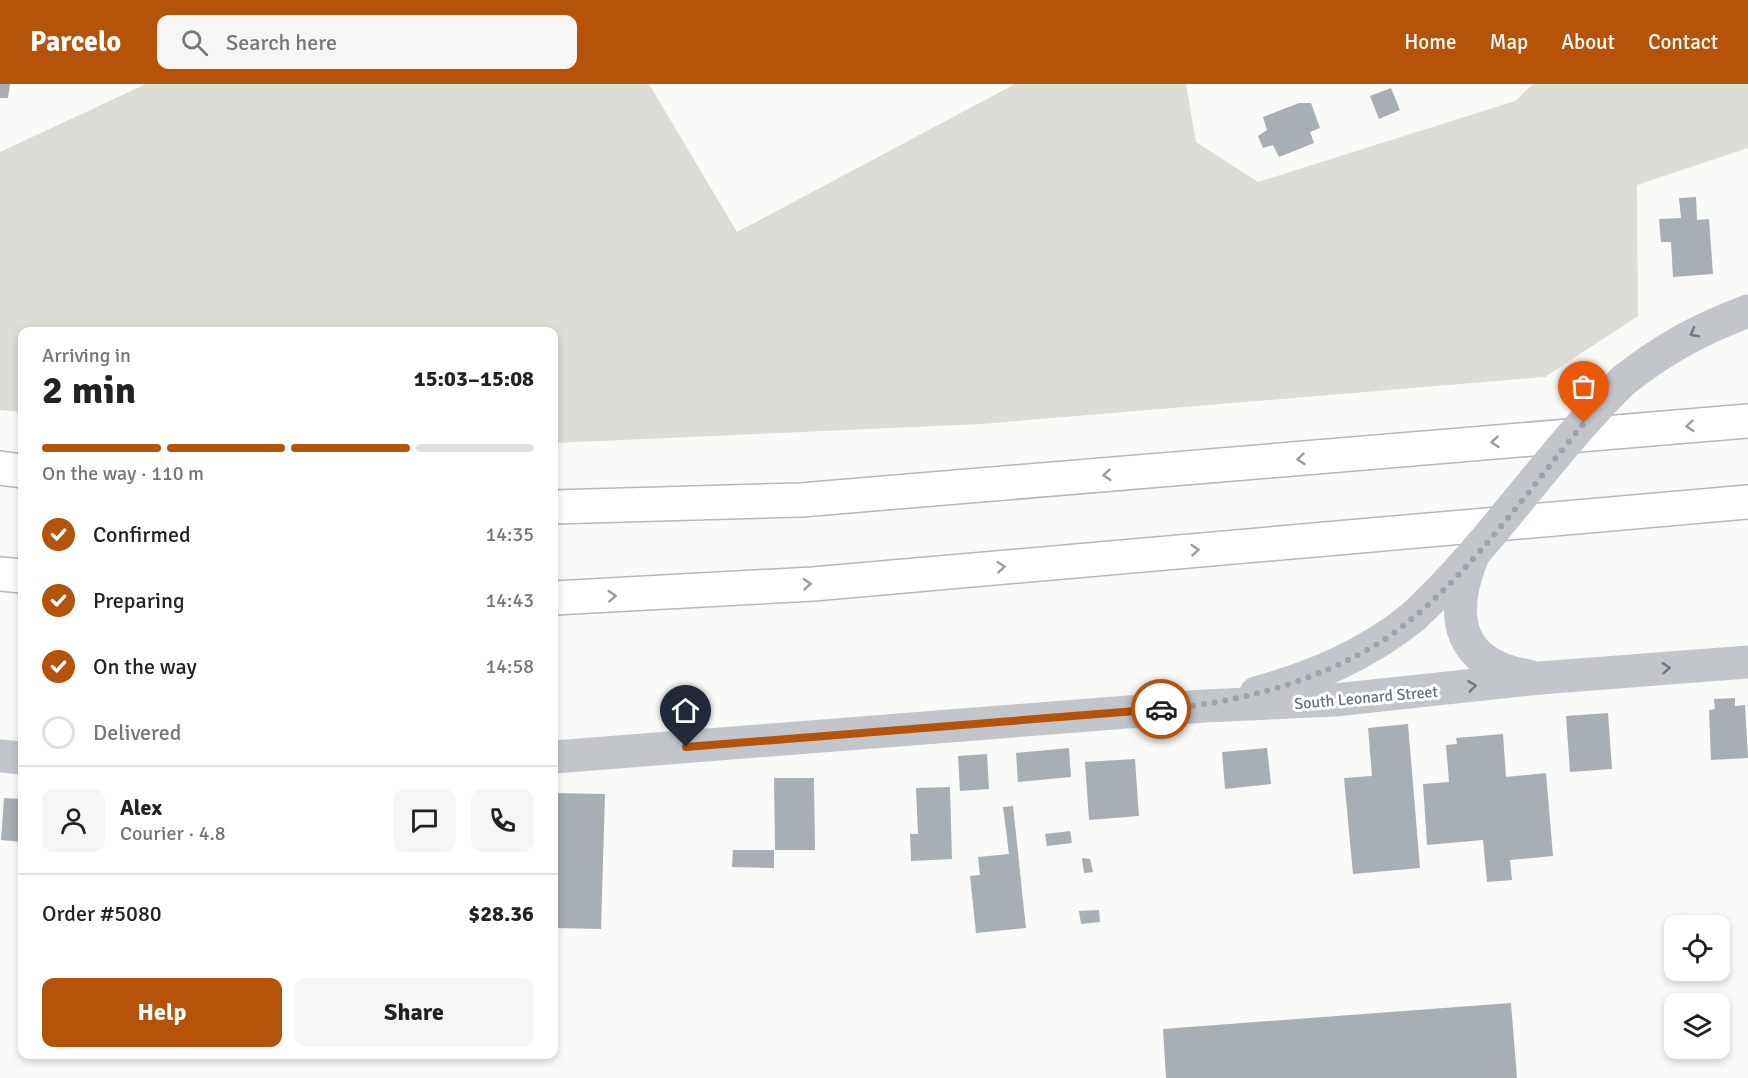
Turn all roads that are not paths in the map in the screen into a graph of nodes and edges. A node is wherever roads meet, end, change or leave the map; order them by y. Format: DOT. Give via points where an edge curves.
graph roads {
  1 [pos="1748,311"];
  2 [pos="1748,421"];
  3 [pos="0,468"];
  4 [pos="18,470"];
  5 [pos="1748,502"];
  6 [pos="558,507"];
  7 [pos="1748,512"];
  8 [pos="1622,513"];
  9 [pos="1472,558"];
  10 [pos="0,574"];
  11 [pos="18,576"];
  12 [pos="558,598"];
  13 [pos="1748,662"];
  14 [pos="1540,678"];
  15 [pos="1204,706"];
  16 [pos="0,756"];
  17 [pos="18,758"];
  18 [pos="558,758"];
  1 -- 9 [label="street, one-way, bridge" via="1706,327 1661,351 1624,380"];
  2 -- 6 [label="highway, one-way" via="801,500"];
  3 -- 4 [label="highway"];
  5 -- 8 [label="highway"];
  7 -- 8 [label="highway"];
  12 -- 8 [label="highway, one-way" via="813,584"];
  9 -- 14 [label="street" via="1459,604 1468,644 1500,670"];
  9 -- 15 [label="street, bridge" via="1413,617 1389,636 1337,665 1278,687"];
  10 -- 11 [label="highway"];
  14 -- 13 [label="street, South Leonard Street, one-way"];
  15 -- 14 [label="street, South Leonard Street, one-way" via="1335,700"];
  15 -- 18 [label="street, South Leonard Street"];
  16 -- 17 [label="street"];
}
